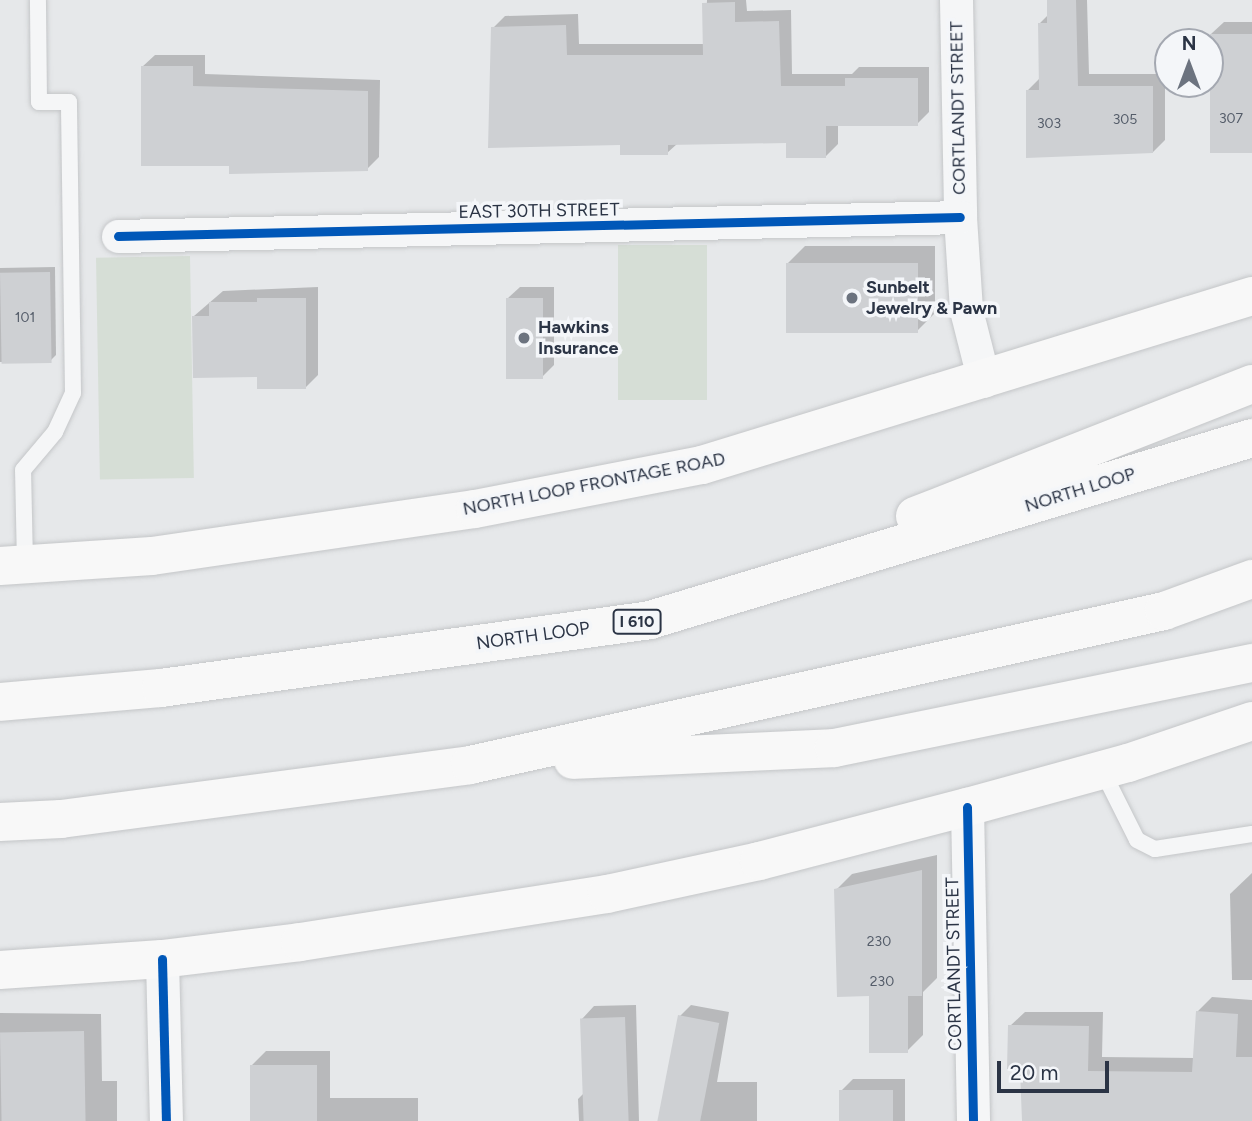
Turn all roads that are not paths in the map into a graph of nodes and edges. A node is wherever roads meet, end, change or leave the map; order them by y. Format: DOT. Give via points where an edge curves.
graph roads {
  1 [pos="38,0"];
  2 [pos="956,0"];
  3 [pos="960,217"];
  4 [pos="118,236"];
  5 [pos="1252,296"];
  6 [pos="984,381"];
  7 [pos="1252,384"];
  8 [pos="1252,438"];
  9 [pos="12,565"];
  10 [pos="1252,579"];
  11 [pos="650,620"];
  12 [pos="1252,663"];
  13 [pos="0,702"];
  14 [pos="1252,721"];
  15 [pos="470,765"];
  16 [pos="1102,770"];
  17 [pos="967,807"];
  18 [pos="0,822"];
  19 [pos="1252,834"];
  20 [pos="162,959"];
  21 [pos="0,970"];
  22 [pos="166,1121"];
  23 [pos="973,1121"];
  1 -- 9 [label="lane" via="39,103 69,103 73,393 55,432 23,470"];
  2 -- 3 [label="street, CORTLANDT STREET"];
  3 -- 4 [label="street, EAST 30TH STREET"];
  3 -- 6 [label="street, CORTLANDT STREET" via="966,310"];
  5 -- 6 [label="main road, NORTH LOOP FRONTAGE ROAD"];
  6 -- 9 [label="main road, NORTH LOOP FRONTAGE ROAD" via="702,465 475,509 152,556"];
  7 -- 11 [label="main road"];
  8 -- 11 [label="main road, NORTH LOOP / I 610"];
  10 -- 15 [label="main road" via="1164,611"];
  11 -- 13 [label="main road, NORTH LOOP / I 610" via="161,688"];
  12 -- 15 [label="main road" via="834,748"];
  14 -- 16 [label="main road"];
  15 -- 18 [label="main road"];
  16 -- 17 [label="main road"];
  16 -- 19 [label="lane" via="1137,840 1155,849"];
  17 -- 20 [label="main road" via="759,861 607,894 469,919"];
  17 -- 23 [label="street, CORTLANDT STREET"];
  20 -- 21 [label="main road"];
  20 -- 22 [label="street"];
}
